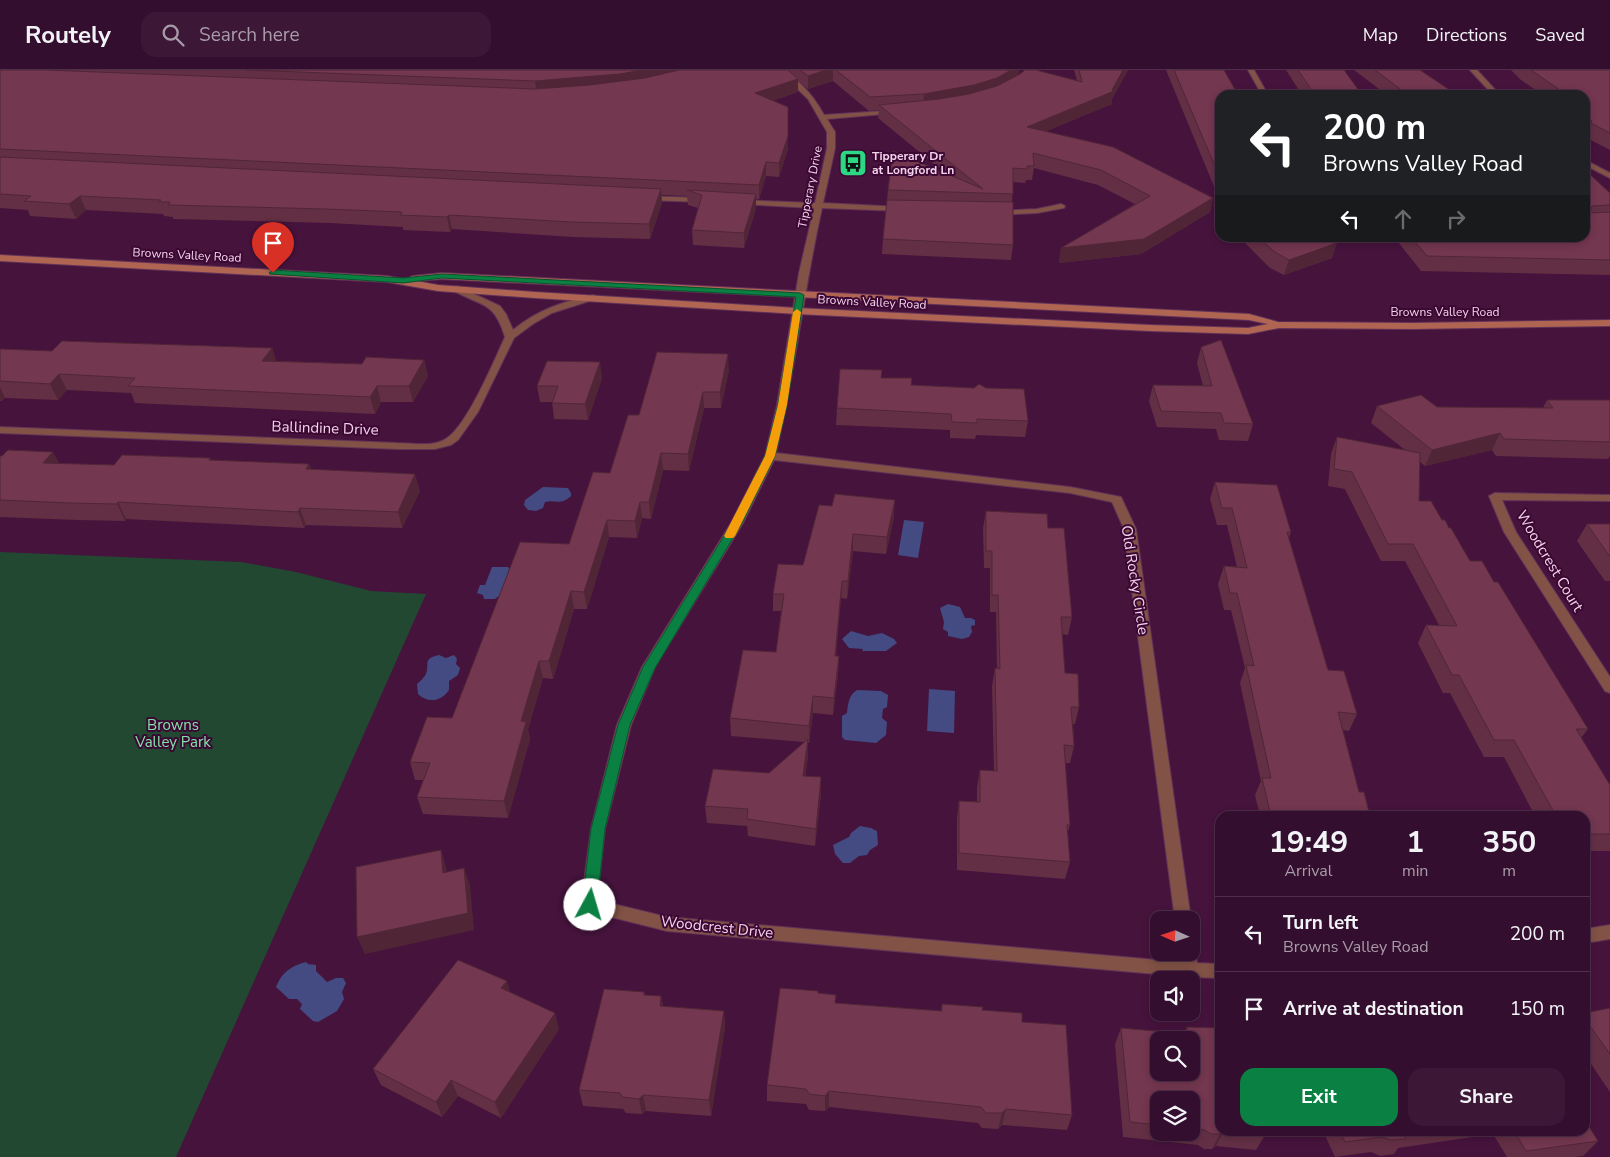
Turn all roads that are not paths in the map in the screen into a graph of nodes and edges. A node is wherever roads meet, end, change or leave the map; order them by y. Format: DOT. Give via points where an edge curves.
graph roads {
  1 [pos="772,70"];
  2 [pos="1251,70"];
  3 [pos="1473,70"];
  4 [pos="1262,90"];
  5 [pos="1492,90"];
  6 [pos="904,111"];
  7 [pos="823,117"];
  8 [pos="1590,165"];
  9 [pos="1610,176"];
  10 [pos="636,197"];
  11 [pos="716,201"];
  12 [pos="726,201"];
  13 [pos="820,206"];
  14 [pos="1062,206"];
  15 [pos="910,210"];
  16 [pos="987,212"];
  17 [pos="0,258"];
  18 [pos="403,280"];
  19 [pos="457,290"];
  20 [pos="594,298"];
  21 [pos="799,303"];
  22 [pos="1610,323"];
  23 [pos="1279,325"];
  24 [pos="510,337"];
  25 [pos="0,430"];
  26 [pos="770,456"];
  27 [pos="1610,498"];
  28 [pos="1610,688"];
  29 [pos="1182,911"];
  30 [pos="1610,932"];
  31 [pos="1590,935"];
  32 [pos="1188,961"];
  33 [pos="1190,970"];
  34 [pos="1215,970"];
  1 -- 7 [label="street, Tipperary Drive" via="792,81 811,98"];
  2 -- 4 [label="street"];
  3 -- 5 [label="street"];
  6 -- 7 [label="street"];
  7 -- 13 [label="street, Tipperary Drive" via="832,132"];
  8 -- 9 [label="street"];
  10 -- 11 [label="street"];
  12 -- 13 [label="street"];
  13 -- 15 [label="street"];
  13 -- 21 [label="street, Tipperary Drive"];
  14 -- 16 [label="street" via="1037,211"];
  17 -- 18 [label="main road, Browns Valley Road"];
  18 -- 19 [label="main road, Browns Valley Road"];
  18 -- 21 [label="main road, Browns Valley Road" via="442,276"];
  19 -- 20 [label="main road, Browns Valley Road"];
  19 -- 24 [label="street" via="493,304 506,320"];
  20 -- 21 [label="main road, Browns Valley Road"];
  20 -- 24 [label="street" via="549,309 529,320"];
  21 -- 23 [label="main road, Browns Valley Road" via="1248,318"];
  21 -- 23 [label="main road, Browns Valley Road" via="1150,328 1248,330"];
  21 -- 26 [label="street, Woodcrest Drive"];
  22 -- 23 [label="main road, Browns Valley Road"];
  24 -- 25 [label="street, Ballindine Drive" via="463,429 449,443 396,446"];
  26 -- 29 [label="street, Old Rocky Circle" via="1070,490 1117,499 1130,529"];
  26 -- 33 [label="street, Woodcrest Drive" via="737,523 649,667 624,725 598,829 590,905 667,924"];
  27 -- 28 [label="street, Woodcrest Court" via="1495,496 1510,532"];
  30 -- 31 [label="street"];
  32 -- 33 [label="street"];
  33 -- 34 [label="street, Woodcrest Drive"];
}
